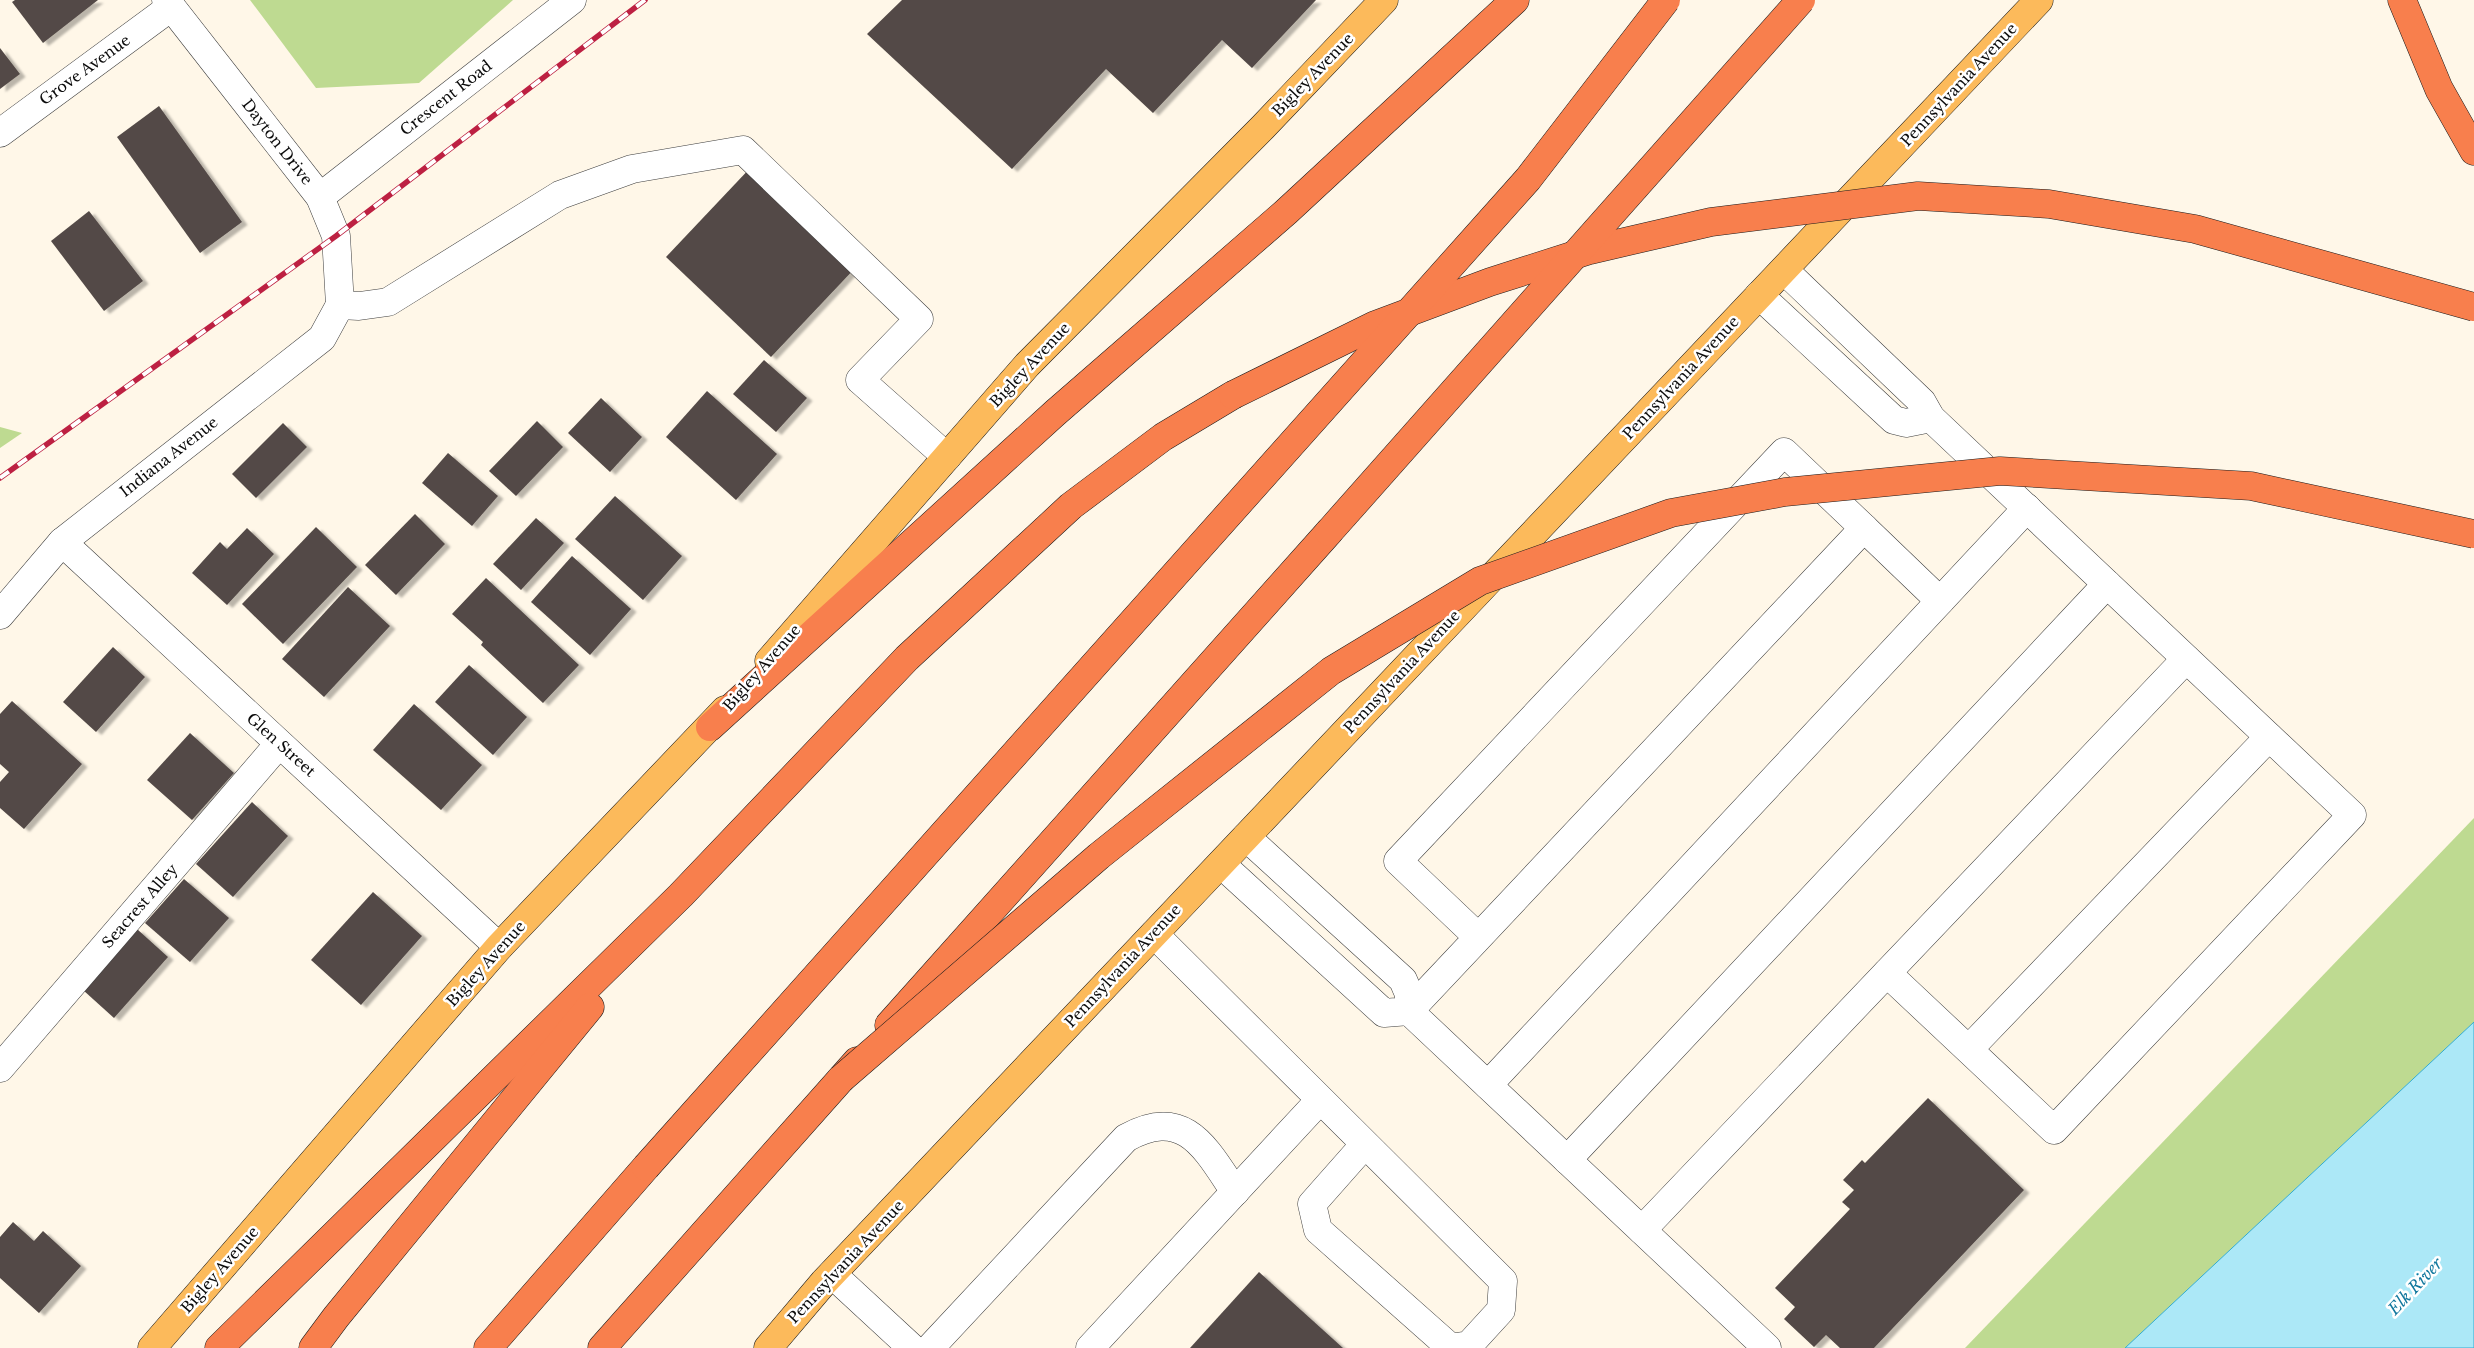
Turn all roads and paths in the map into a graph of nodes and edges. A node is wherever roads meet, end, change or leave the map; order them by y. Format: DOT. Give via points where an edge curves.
graph roads {
  1 [pos="572,0"];
  2 [pos="1384,0"];
  3 [pos="1514,0"];
  4 [pos="1666,0"];
  5 [pos="1801,0"];
  6 [pos="2039,0"];
  7 [pos="2402,0"];
  8 [pos="168,4"];
  9 [pos="0,133"];
  10 [pos="2474,151"];
  11 [pos="320,197"];
  12 [pos="1784,270"];
  13 [pos="1759,295"];
  14 [pos="340,305"];
  15 [pos="2474,307"];
  16 [pos="1931,418"];
  17 [pos="947,457"];
  18 [pos="2027,508"];
  19 [pos="1864,528"];
  20 [pos="2474,534"];
  21 [pos="62,542"];
  22 [pos="2108,584"];
  23 [pos="1940,601"];
  24 [pos="0,615"];
  25 [pos="2186,659"];
  26 [pos="710,728"];
  27 [pos="2269,736"];
  28 [pos="279,744"];
  29 [pos="1246,836"];
  30 [pos="1221,864"];
  31 [pos="682,895"];
  32 [pos="1154,934"];
  33 [pos="1478,937"];
  34 [pos="499,947"];
  35 [pos="1888,973"];
  36 [pos="1409,1011"];
  37 [pos="1969,1050"];
  38 [pos="0,1068"];
  39 [pos="841,1079"];
  40 [pos="1488,1086"];
  41 [pos="1320,1100"];
  42 [pos="1365,1144"];
  43 [pos="1567,1160"];
  44 [pos="1235,1192"];
  45 [pos="1642,1230"];
  46 [pos="832,1274"];
  47 [pos="152,1348"];
  48 [pos="219,1348"];
  49 [pos="313,1348"];
  50 [pos="488,1348"];
  51 [pos="602,1348"];
  52 [pos="768,1348"];
  53 [pos="912,1348"];
  54 [pos="930,1348"];
  55 [pos="1090,1348"];
  56 [pos="1767,1348"];
  1 -- 11 [label="street, Crescent Road"];
  2 -- 17 [label="main road, Bigley Avenue" via="1027,365"];
  3 -- 26 [label="highway" via="1286,212 1055,413"];
  4 -- 50 [label="highway, bridge" via="1528,178 646,1166"];
  5 -- 39 [label="highway, bridge"];
  6 -- 12 [label="main road, Pennsylvania Avenue"];
  7 -- 10 [label="highway" via="2439,89"];
  8 -- 9 [label="street, Grove Avenue"];
  8 -- 11 [label="street, Dayton Drive"];
  11 -- 14 [label="street, Dayton Drive" via="336,236"];
  12 -- 13 [label="main road, Pennsylvania Avenue"];
  12 -- 16 [label="street" via="1922,402"];
  13 -- 16 [label="street" via="1894,420 1906,423"];
  13 -- 29 [label="main road, Pennsylvania Avenue"];
  14 -- 17 [label="street" via="388,302 560,195 632,169 743,150 919,319 860,380"];
  14 -- 21 [label="street, Indiana Avenue" via="322,338"];
  15 -- 31 [label="highway, bridge" via="2195,229 2048,204 1918,196 1711,222 1590,250 1490,282 1375,325 1233,395 1163,437 1071,506 907,658"];
  16 -- 18 [label="street"];
  17 -- 26 [label="main road, Bigley Avenue"];
  18 -- 22 [label="street"];
  18 -- 23 [label="street"];
  19 -- 23 [label="street"];
  19 -- 33 [label="street"];
  19 -- 33 [label="street" via="1784,452 1513,739 1398,861"];
  20 -- 39 [label="highway, bridge" via="2252,486 2000,472 1785,492 1671,512 1480,581 1331,671 1099,856"];
  21 -- 24 [label="street, Indiana Avenue"];
  21 -- 28 [label="street, Glen Street"];
  22 -- 25 [label="street"];
  22 -- 43 [label="street"];
  23 -- 40 [label="street"];
  25 -- 27 [label="street"];
  25 -- 35 [label="street"];
  26 -- 34 [label="main road, Bigley Avenue"];
  27 -- 37 [label="street"];
  27 -- 37 [label="street" via="2352,815 2054,1130"];
  28 -- 34 [label="street, Glen Street"];
  28 -- 38 [label="street, Seacrest Alley"];
  29 -- 30 [label="main road, Pennsylvania Avenue"];
  29 -- 36 [label="street" via="1403,980 1409,994"];
  30 -- 32 [label="main road, Pennsylvania Avenue"];
  30 -- 36 [label="street" via="1384,1013"];
  31 -- 48 [label="highway"];
  31 -- 49 [label="highway"];
  32 -- 41 [label="street"];
  32 -- 46 [label="main road, Pennsylvania Avenue"];
  33 -- 36 [label="street"];
  34 -- 47 [label="main road, Bigley Avenue"];
  35 -- 37 [label="street"];
  35 -- 45 [label="street"];
  36 -- 40 [label="street"];
  39 -- 51 [label="highway"];
  40 -- 43 [label="street"];
  41 -- 42 [label="street"];
  41 -- 44 [label="street"];
  42 -- 42 [label="street" via="1502,1281 1501,1310 1469,1346 1451,1348 1318,1230 1312,1204"];
  43 -- 45 [label="street"];
  44 -- 54 [label="street" via="1191,1134 1170,1127 1144,1128 1126,1138"];
  44 -- 55 [label="street"];
  45 -- 56 [label="street"];
  46 -- 52 [label="main road, Pennsylvania Avenue"];
  46 -- 53 [label="street"];
}
